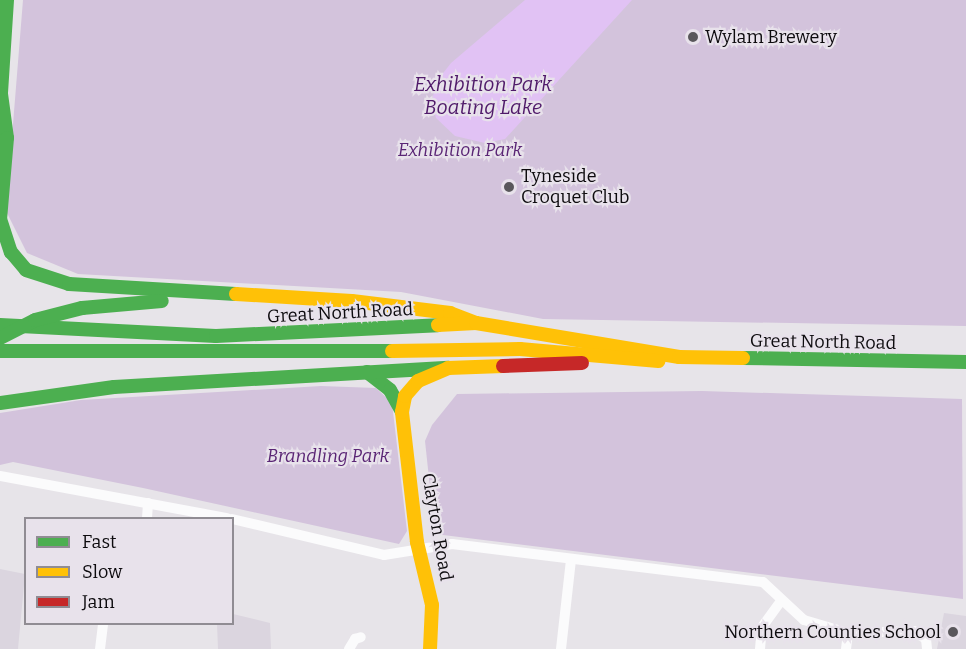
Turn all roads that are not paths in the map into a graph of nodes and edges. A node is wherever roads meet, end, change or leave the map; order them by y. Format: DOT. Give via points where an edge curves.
graph roads {
  1 [pos="7,0"];
  2 [pos="1,94"];
  3 [pos="0,100"];
  4 [pos="211,296"];
  5 [pos="476,323"];
  6 [pos="0,326"];
  7 [pos="0,338"];
  8 [pos="0,351"];
  9 [pos="679,357"];
  10 [pos="651,362"];
  11 [pos="966,362"];
  12 [pos="448,368"];
  13 [pos="367,372"];
  14 [pos="0,404"];
  15 [pos="402,412"];
  16 [pos="0,476"];
  17 [pos="148,503"];
  18 [pos="147,517"];
  19 [pos="217,517"];
  20 [pos="234,519"];
  21 [pos="419,549"];
  22 [pos="571,560"];
  23 [pos="781,602"];
  24 [pos="103,625"];
  25 [pos="848,633"];
  26 [pos="361,637"];
  27 [pos="100,649"];
  28 [pos="349,649"];
  29 [pos="430,649"];
  30 [pos="561,649"];
  31 [pos="760,649"];
  32 [pos="846,649"];
  33 [pos="927,649"];
  1 -- 2 [label="main road"];
  2 -- 3 [label="main road"];
  2 -- 4 [label="main road" via="7,138 0,219 11,252 27,270 45,278 108,287"];
  4 -- 5 [label="main road" via="393,305 450,313"];
  4 -- 7 [label="main road" via="82,308 35,320"];
  5 -- 6 [label="main road, Great North Road" via="216,336"];
  5 -- 9 [label="main road, Great North Road"];
  8 -- 10 [label="main road, Great North Road" via="216,354 520,349"];
  9 -- 10 [label="main road, Great North Road"];
  9 -- 11 [label="main road, Great North Road"];
  10 -- 12 [label="main road"];
  12 -- 13 [label="main road"];
  12 -- 15 [label="main road" via="418,381 405,396"];
  13 -- 14 [label="main road" via="39,395"];
  13 -- 15 [label="main road" via="390,390"];
  15 -- 21 [label="main road, Clayton Road"];
  16 -- 17 [label="street"];
  17 -- 18 [label="street"];
  17 -- 19 [label="street"];
  20 -- 21 [label="street" via="384,555"];
  21 -- 22 [label="street" via="452,544"];
  21 -- 29 [label="main road, Clayton Road" via="432,605"];
  22 -- 23 [label="street" via="763,582"];
  22 -- 30 [label="street"];
  23 -- 25 [label="street" via="804,620"];
  23 -- 31 [label="street" via="762,627"];
  24 -- 27 [label="street"];
  25 -- 32 [label="street"];
  25 -- 33 [label="street" via="914,631 926,639"];
  26 -- 28 [label="street" via="354,639"];
}
